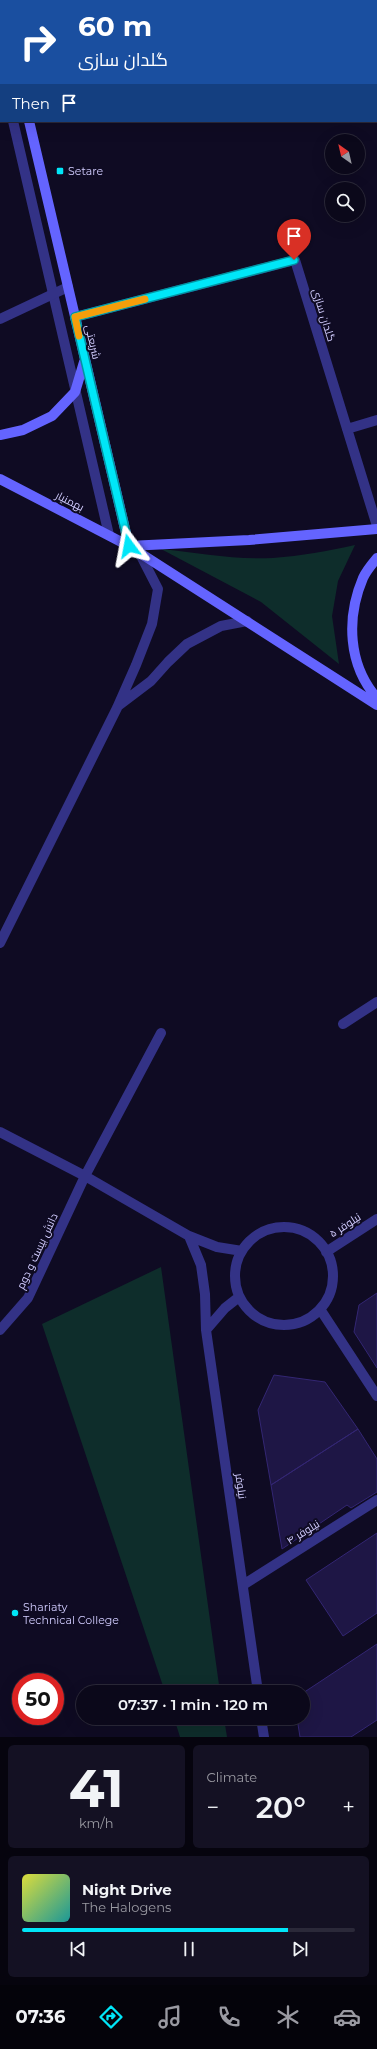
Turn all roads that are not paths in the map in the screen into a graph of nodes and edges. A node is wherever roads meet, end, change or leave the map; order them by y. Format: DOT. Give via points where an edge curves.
graph roads {
  1 [pos="13,122"];
  2 [pos="29,122"];
  3 [pos="68,287"];
  4 [pos="52,294"];
  5 [pos="75,317"];
  6 [pos="0,319"];
  7 [pos="84,360"];
  8 [pos="75,392"];
  9 [pos="377,420"];
  10 [pos="347,429"];
  11 [pos="0,435"];
  12 [pos="0,479"];
  13 [pos="377,526"];
  14 [pos="377,529"];
  15 [pos="109,535"];
  16 [pos="129,546"];
  17 [pos="140,554"];
  18 [pos="377,558"];
  19 [pos="247,621"];
  20 [pos="377,698"];
  21 [pos="377,705"];
  22 [pos="117,708"];
  23 [pos="0,943"];
  24 [pos="377,1002"];
  25 [pos="343,1024"];
  26 [pos="161,1033"];
  27 [pos="0,1132"];
  28 [pos="85,1176"];
  29 [pos="377,1219"];
  30 [pos="188,1236"];
  31 [pos="242,1251"];
  32 [pos="326,1252"];
  33 [pos="239,1297"];
  34 [pos="320,1309"];
  35 [pos="0,1330"];
  36 [pos="206,1330"];
  37 [pos="377,1396"];
  38 [pos="377,1500"];
  39 [pos="243,1585"];
  40 [pos="257,1685"];
  41 [pos="263,1725"];
  42 [pos="264,1737"];
  1 -- 4 [label="street"];
  2 -- 3 [label="main road, شریعتی"];
  3 -- 4 [label="street"];
  3 -- 5 [label="main road, شریعتی"];
  4 -- 6 [label="street"];
  4 -- 8 [label="street"];
  5 -- 7 [label="main road, شریعتی"];
  5 -- 10 [label="street, گلدان سازی" via="294,260"];
  7 -- 8 [label="main road"];
  7 -- 16 [label="main road, شریعتی"];
  8 -- 11 [label="main road" via="52,416 23,430"];
  8 -- 15 [label="street"];
  9 -- 10 [label="street"];
  10 -- 13 [label="street, گلدان سازی"];
  12 -- 15 [label="main road, بهمنیار"];
  14 -- 16 [label="main road" via="249,540"];
  15 -- 16 [label="main road, بهمنیار"];
  16 -- 17 [label="main road, بهمنیار"];
  17 -- 19 [label="main road, بهمنیار"];
  17 -- 22 [label="street" via="158,589 152,624"];
  18 -- 20 [label="main road" via="363,577 352,613 353,651 366,686"];
  19 -- 21 [label="main road, بهمنیار"];
  19 -- 22 [label="street" via="221,626 187,644 151,681"];
  22 -- 23 [label="street"];
  24 -- 25 [label="street"];
  26 -- 28 [label="street, دانش بیست و دوم"];
  27 -- 28 [label="street"];
  28 -- 30 [label="street"];
  28 -- 35 [label="street, دانش بیست و دوم" via="28,1298"];
  29 -- 32 [label="street, نیلوفر ۵"];
  30 -- 31 [label="street" via="217,1247"];
  30 -- 36 [label="street, نيلوفر" via="201,1265 206,1294"];
  31 -- 32 [label="street" via="253,1238 268,1230 285,1227 301,1231 316,1239"];
  31 -- 33 [label="street" via="236,1266 235,1281"];
  32 -- 34 [label="street" via="333,1276 327,1299"];
  33 -- 34 [label="street" via="248,1310 260,1320 276,1325 292,1324 307,1319"];
  33 -- 36 [label="street" via="225,1308"];
  34 -- 37 [label="street"];
  36 -- 39 [label="street, نيلوفر"];
  38 -- 39 [label="street, نیلوفر ۴"];
  39 -- 40 [label="street, نيلوفر"];
  41 -- 42 [label="street"];
}
